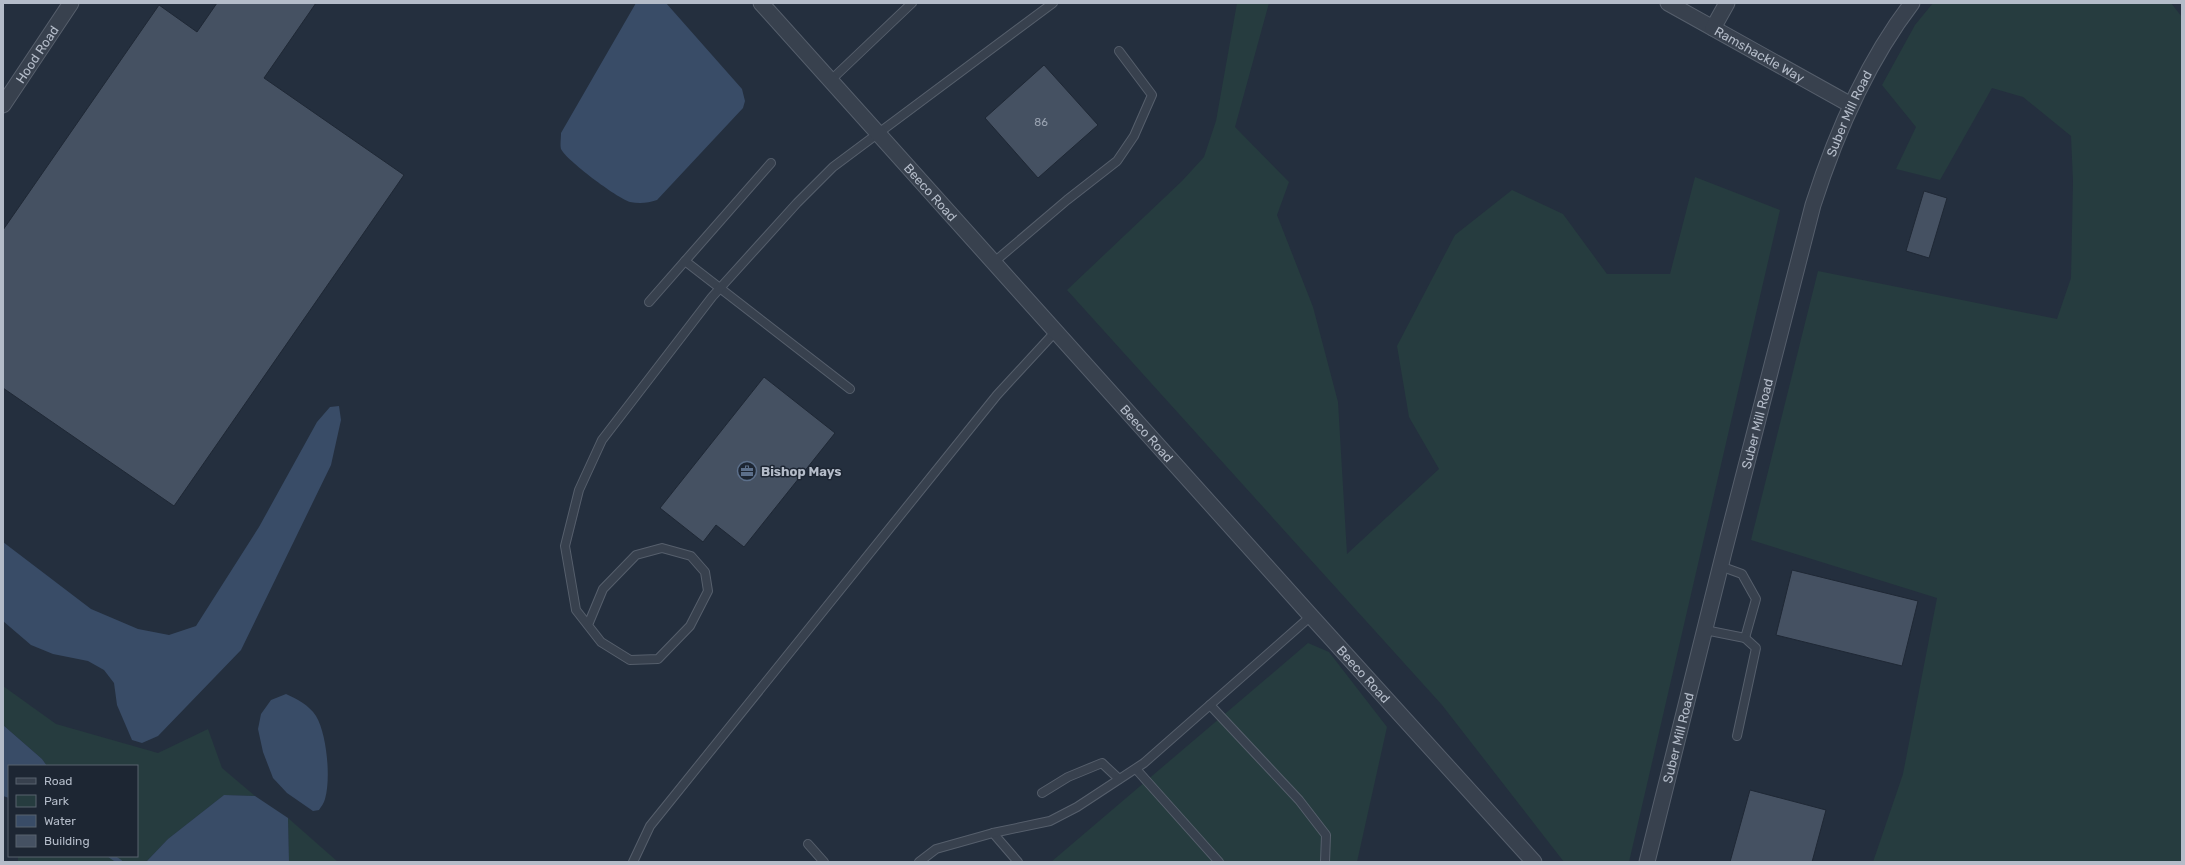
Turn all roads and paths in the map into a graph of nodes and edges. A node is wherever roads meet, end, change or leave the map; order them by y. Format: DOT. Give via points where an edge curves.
graph roads {
  1 [pos="70,3"];
  2 [pos="761,3"];
  3 [pos="912,3"];
  4 [pos="1053,3"];
  5 [pos="1668,3"];
  6 [pos="1727,3"];
  7 [pos="1912,3"];
  8 [pos="1713,28"];
  9 [pos="1119,51"];
  10 [pos="831,80"];
  11 [pos="3,105"];
  12 [pos="1851,105"];
  13 [pos="878,132"];
  14 [pos="771,163"];
  15 [pos="685,261"];
  16 [pos="992,263"];
  17 [pos="720,288"];
  18 [pos="649,302"];
  19 [pos="1056,331"];
  20 [pos="850,389"];
  21 [pos="1720,566"];
  22 [pos="1311,616"];
  23 [pos="588,625"];
  24 [pos="1705,630"];
  25 [pos="1745,638"];
  26 [pos="1210,705"];
  27 [pos="1737,736"];
  28 [pos="1136,769"];
  29 [pos="1119,779"];
  30 [pos="1042,793"];
  31 [pos="993,833"];
  32 [pos="808,844"];
  33 [pos="633,862"];
  34 [pos="824,862"];
  35 [pos="919,862"];
  36 [pos="1018,862"];
  37 [pos="1219,862"];
  38 [pos="1325,862"];
  39 [pos="1534,862"];
  40 [pos="1648,862"];
  1 -- 11 [label="street, Hood Road"];
  2 -- 10 [label="street, Beeco Road"];
  3 -- 10 [label="lane"];
  4 -- 13 [label="lane"];
  5 -- 8 [label="street, Ramshackle Way"];
  6 -- 8 [label="street"];
  7 -- 12 [label="street, Suber Mill Road" via="1872,63"];
  8 -- 12 [label="street, Ramshackle Way"];
  9 -- 16 [label="lane" via="1152,95 1134,136 1117,161"];
  10 -- 13 [label="street, Beeco Road"];
  12 -- 21 [label="street, Suber Mill Road" via="1813,205"];
  13 -- 16 [label="street, Beeco Road"];
  13 -- 17 [label="lane" via="833,168 802,198"];
  14 -- 15 [label="lane"];
  15 -- 17 [label="lane"];
  15 -- 18 [label="lane"];
  16 -- 19 [label="street, Beeco Road"];
  17 -- 20 [label="lane"];
  17 -- 23 [label="lane" via="602,440 579,490 565,546 576,610"];
  19 -- 22 [label="street, Beeco Road"];
  19 -- 33 [label="lane" via="997,395 650,826"];
  21 -- 24 [label="street, Suber Mill Road"];
  21 -- 25 [label="lane" via="1742,574 1756,600"];
  22 -- 26 [label="lane"];
  22 -- 39 [label="street, Beeco Road"];
  23 -- 23 [label="lane" via="601,642 630,660 658,659 690,626 708,591 705,572 691,556 662,548 636,555 602,589"];
  24 -- 25 [label="lane"];
  24 -- 40 [label="street, Suber Mill Road"];
  25 -- 27 [label="lane" via="1756,648"];
  26 -- 28 [label="lane"];
  26 -- 38 [label="lane" via="1299,800 1326,835"];
  28 -- 29 [label="lane"];
  28 -- 37 [label="lane"];
  29 -- 30 [label="lane" via="1102,763 1068,777"];
  29 -- 31 [label="lane" via="1077,807 1050,821"];
  31 -- 35 [label="lane" via="936,849"];
  31 -- 36 [label="lane"];
  32 -- 34 [label="lane"];
}
